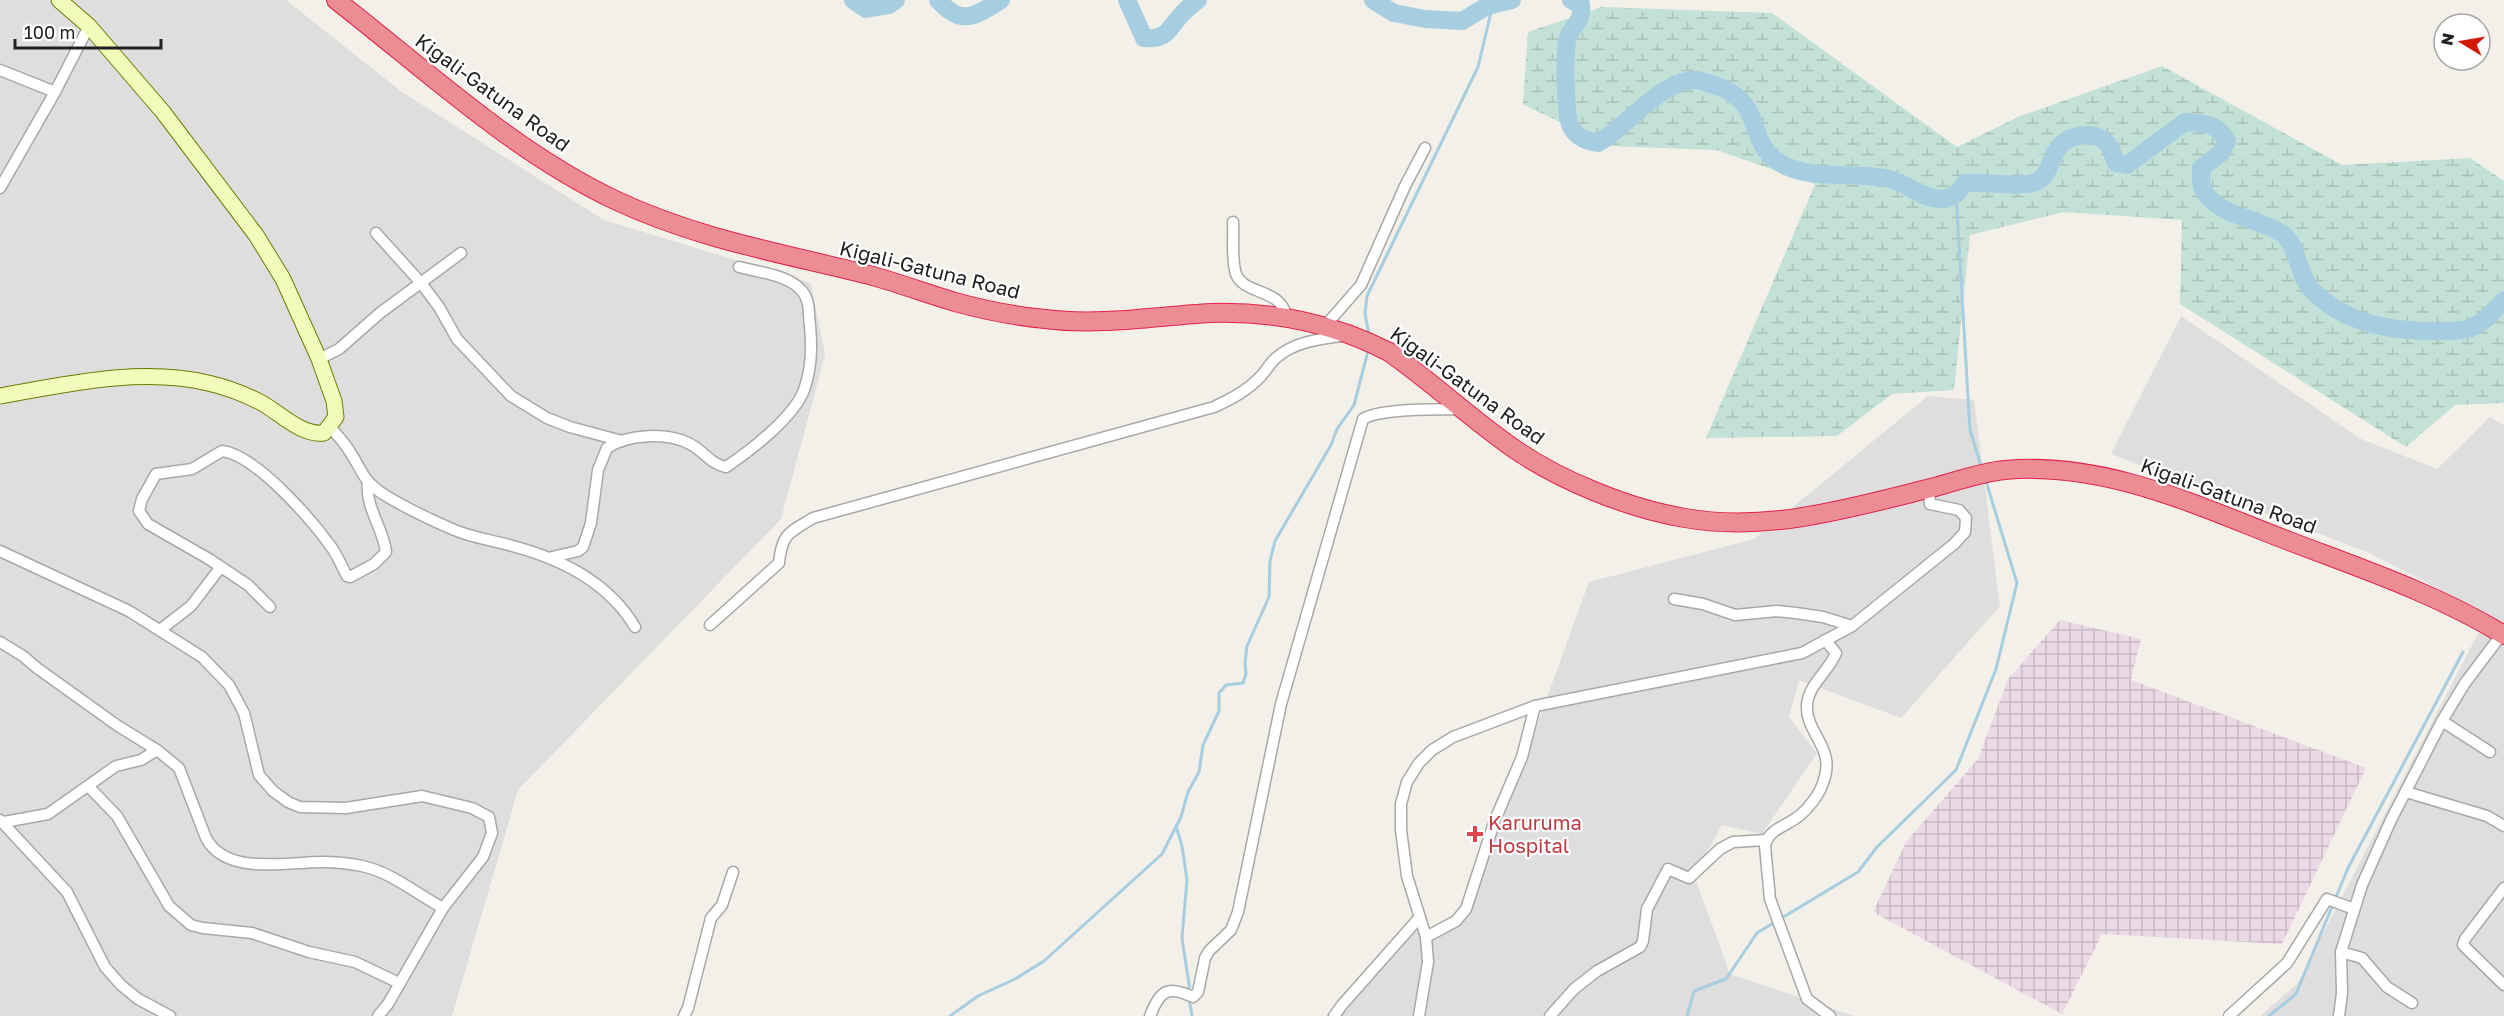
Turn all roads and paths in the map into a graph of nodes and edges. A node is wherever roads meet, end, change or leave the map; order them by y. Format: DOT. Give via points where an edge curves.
graph roads {
  1 [pos="59,0"];
  2 [pos="336,0"];
  3 [pos="89,26"];
  4 [pos="0,70"];
  5 [pos="55,92"];
  6 [pos="1425,148"];
  7 [pos="1,186"];
  8 [pos="1233,222"];
  9 [pos="376,233"];
  10 [pos="462,253"];
  11 [pos="739,267"];
  12 [pos="421,283"];
  13 [pos="1287,318"];
  14 [pos="1325,326"];
  15 [pos="1352,335"];
  16 [pos="319,359"];
  17 [pos="0,396"];
  18 [pos="1462,409"];
  19 [pos="330,427"];
  20 [pos="622,441"];
  21 [pos="368,482"];
  22 [pos="1929,488"];
  23 [pos="0,550"];
  24 [pos="552,557"];
  25 [pos="220,568"];
  26 [pos="1674,599"];
  27 [pos="270,607"];
  28 [pos="710,625"];
  29 [pos="1852,626"];
  30 [pos="635,627"];
  31 [pos="160,630"];
  32 [pos="2503,634"];
  33 [pos="1824,640"];
  34 [pos="0,642"];
  35 [pos="1535,706"];
  36 [pos="2442,721"];
  37 [pos="157,750"];
  38 [pos="2490,752"];
  39 [pos="88,786"];
  40 [pos="2406,792"];
  41 [pos="2,821"];
  42 [pos="2504,826"];
  43 [pos="1766,840"];
  44 [pos="733,872"];
  45 [pos="2504,888"];
  46 [pos="443,908"];
  47 [pos="2354,909"];
  48 [pos="1419,918"];
  49 [pos="1426,937"];
  50 [pos="2341,952"];
  51 [pos="399,983"];
  52 [pos="2504,985"];
  53 [pos="2412,1003"];
  54 [pos="170,1016"];
  55 [pos="378,1016"];
  56 [pos="684,1016"];
  57 [pos="1150,1016"];
  58 [pos="1334,1016"];
  59 [pos="1419,1016"];
  60 [pos="1550,1016"];
  61 [pos="1830,1016"];
  62 [pos="2229,1016"];
  63 [pos="2339,1016"];
  1 -- 3 [label="main road"];
  2 -- 13 [label="highway, Kigali-Gatuna Road" via="534,153 617,201 693,231 957,302 1038,318 1123,320 1214,313"];
  3 -- 5 [label="street"];
  3 -- 16 [label="main road" via="163,112 256,235 283,279"];
  4 -- 5 [label="street"];
  5 -- 7 [label="street"];
  6 -- 14 [label="street" via="1360,285"];
  8 -- 13 [label="street" via="1235,272 1239,280 1278,300 1286,309"];
  9 -- 12 [label="street"];
  10 -- 12 [label="street"];
  11 -- 20 [label="street" via="790,281 802,291 810,307 811,336 803,392 778,425 726,466 716,465 691,444 662,436"];
  12 -- 16 [label="street" via="339,349"];
  12 -- 20 [label="street" via="457,339 511,396 547,418"];
  13 -- 14 [label="highway, Kigali-Gatuna Road"];
  14 -- 15 [label="highway, Kigali-Gatuna Road"];
  15 -- 18 [label="highway, Kigali-Gatuna Road" via="1389,352"];
  15 -- 28 [label="street" via="1301,344 1286,351 1240,395 1214,407 813,518 786,535 779,563"];
  16 -- 19 [label="main road" via="334,401 336,417"];
  17 -- 19 [label="main road" via="83,382 164,377 232,390 262,403 309,433 324,433"];
  18 -- 22 [label="highway, Kigali-Gatuna Road" via="1532,461 1636,506 1685,518 1723,522 1787,519"];
  18 -- 57 [label="street" via="1388,413 1363,419 1281,704 1235,922 1205,958 1195,996 1176,989 1167,991"];
  19 -- 21 [label="street" via="351,452"];
  20 -- 24 [label="street" via="607,448 600,463 591,523 583,547"];
  21 -- 24 [label="street" via="395,501 453,530"];
  21 -- 25 [label="street" via="366,496 386,552 375,564 350,577 304,514 266,475 243,459 222,451 192,469 156,474 142,499 142,518"];
  22 -- 29 [label="street" via="1930,504 1959,510 1966,518 1965,532"];
  22 -- 32 [label="highway, Kigali-Gatuna Road" via="2002,470 2037,468 2132,483 2399,582"];
  23 -- 31 [label="street" via="129,611"];
  24 -- 30 [label="street" via="577,569 600,587"];
  25 -- 27 [label="street" via="248,585"];
  25 -- 31 [label="street" via="191,606"];
  26 -- 29 [label="street" via="1735,615 1786,612"];
  29 -- 33 [label="street"];
  31 -- 46 [label="street" via="202,657 230,685 244,713 259,775 288,802 300,807 346,808 422,796 472,808 489,817 492,833 483,857"];
  32 -- 36 [label="street"];
  33 -- 35 [label="street" via="1802,653"];
  33 -- 43 [label="street" via="1836,653 1808,696 1807,706 1807,717 1828,765 1823,784 1799,816"];
  34 -- 37 [label="street"];
  35 -- 48 [label="street" via="1454,737 1432,750 1407,782 1401,804 1401,830 1407,876"];
  35 -- 49 [label="street" via="1522,757 1495,820 1466,909 1456,921"];
  36 -- 38 [label="street"];
  36 -- 40 [label="street"];
  37 -- 39 [label="street" via="141,760 116,766"];
  37 -- 46 [label="street" via="180,768 211,847 220,854 255,865 320,862 363,866"];
  39 -- 41 [label="street" via="48,814"];
  39 -- 51 [label="street" via="117,816 163,897 191,925 252,933 355,962"];
  40 -- 42 [label="street" via="2487,816"];
  40 -- 47 [label="street" via="2376,851"];
  41 -- 54 [label="street" via="67,892 105,967 138,999"];
  43 -- 60 [label="street" via="1733,842 1689,878 1668,869 1647,909 1640,947 1597,971"];
  43 -- 61 [label="street" via="1770,899 1808,999"];
  44 -- 56 [label="street" via="722,905 711,918"];
  45 -- 52 [label="street" via="2463,945"];
  46 -- 51 [label="street"];
  47 -- 50 [label="street"];
  47 -- 62 [label="street" via="2327,899 2287,963"];
  48 -- 49 [label="street"];
  48 -- 58 [label="street"];
  49 -- 59 [label="street" via="1428,962"];
  50 -- 53 [label="street" via="2362,958 2387,987"];
  50 -- 63 [label="street"];
  51 -- 55 [label="street"];
}
